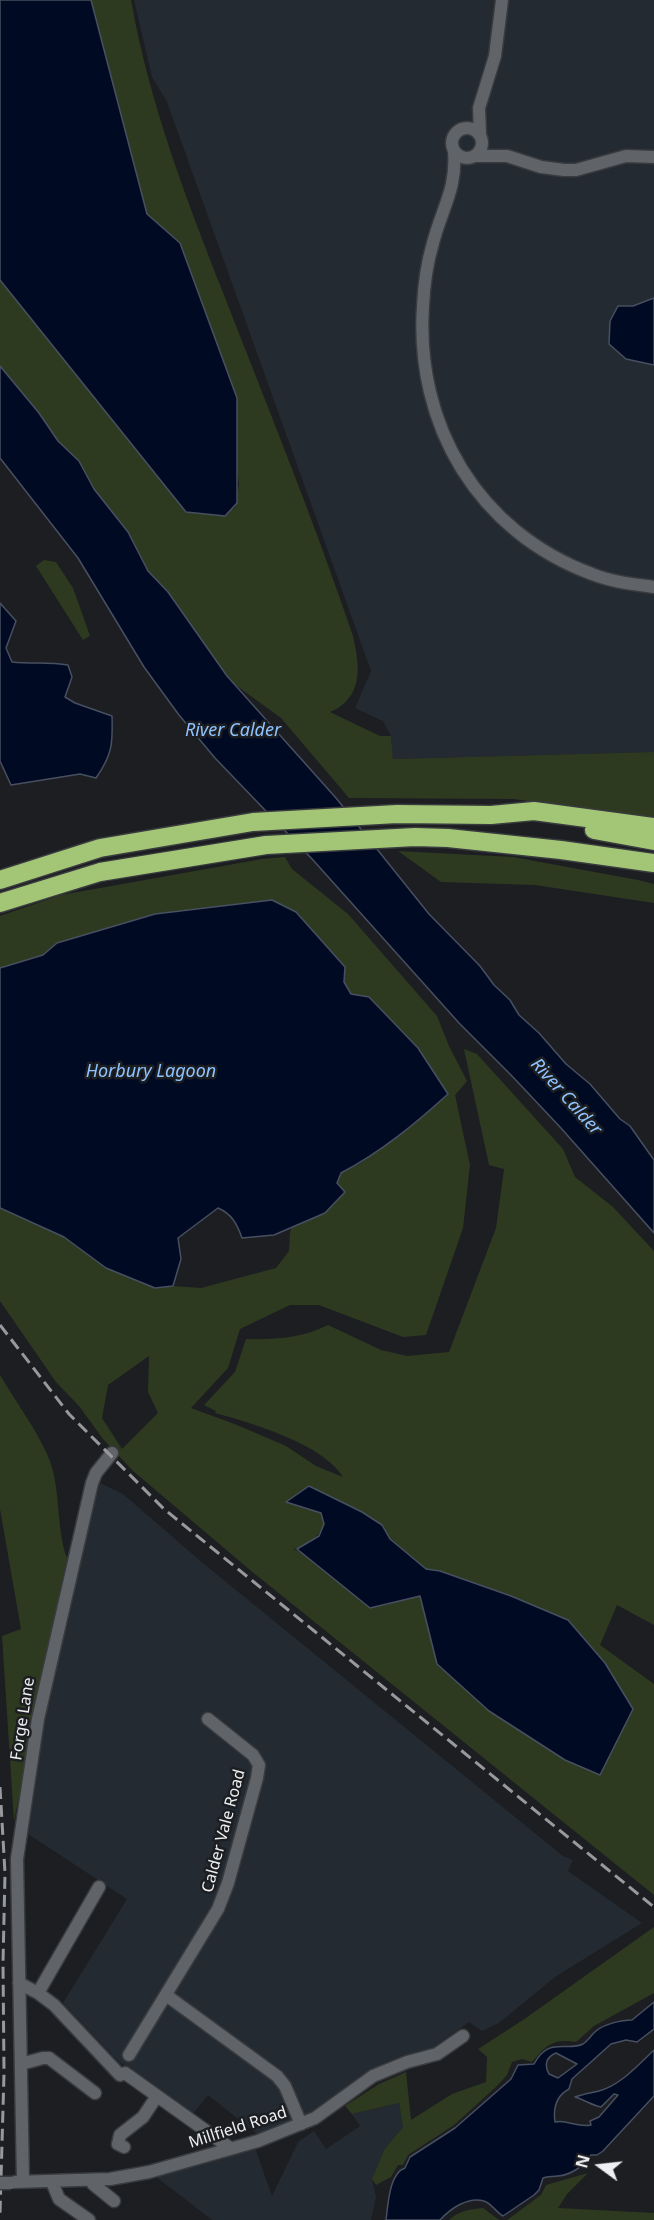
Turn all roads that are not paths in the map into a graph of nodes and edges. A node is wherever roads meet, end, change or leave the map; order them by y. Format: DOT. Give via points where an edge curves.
graph roads {
  1 [pos="502,0"];
  2 [pos="478,108"];
  3 [pos="459,130"];
  4 [pos="481,136"];
  5 [pos="454,151"];
  6 [pos="507,156"];
  7 [pos="472,157"];
  8 [pos="654,157"];
  9 [pos="454,182"];
  10 [pos="654,586"];
  11 [pos="491,815"];
  12 [pos="654,827"];
  13 [pos="654,841"];
  14 [pos="561,850"];
  15 [pos="654,863"];
  16 [pos="654,875"];
  17 [pos="0,880"];
  18 [pos="0,903"];
  19 [pos="112,1453"];
  20 [pos="208,1719"];
  21 [pos="99,1887"];
  22 [pos="19,1983"];
  23 [pos="38,1993"];
  24 [pos="166,1995"];
  25 [pos="463,2036"];
  26 [pos="129,2055"];
  27 [pos="21,2064"];
  28 [pos="95,2094"];
  29 [pos="157,2096"];
  30 [pos="301,2124"];
  31 [pos="123,2147"];
  32 [pos="230,2148"];
  33 [pos="92,2180"];
  34 [pos="11,2182"];
  35 [pos="52,2182"];
  36 [pos="114,2201"];
  37 [pos="89,2220"];
  1 -- 2 [label="street" via="495,56"];
  2 -- 3 [label="street"];
  2 -- 4 [label="street"];
  3 -- 4 [label="street" via="472,128"];
  3 -- 5 [label="street" via="452,141"];
  4 -- 6 [label="street"];
  4 -- 7 [label="street" via="481,150"];
  5 -- 7 [label="street" via="462,158"];
  5 -- 9 [label="street"];
  6 -- 7 [label="street"];
  6 -- 8 [label="street" via="564,170 626,156"];
  7 -- 9 [label="street"];
  9 -- 10 [label="street" via="433,243 422,346 435,416 448,444 496,514 535,546 593,575"];
  11 -- 12 [label="highway" via="534,811"];
  11 -- 13 [label="highway"];
  11 -- 17 [label="highway" via="397,814 253,822 100,848"];
  14 -- 15 [label="highway"];
  14 -- 16 [label="highway"];
  14 -- 18 [label="highway" via="415,837 266,845 100,872"];
  19 -- 22 [label="street, Forge Lane" via="92,1483 38,1719 17,1859"];
  20 -- 24 [label="street, Calder Vale Road" via="253,1755 259,1765 225,1893 213,1920"];
  21 -- 23 [label="street"];
  22 -- 23 [label="street"];
  22 -- 27 [label="street, Forge Lane"];
  23 -- 29 [label="street" via="120,2075 125,2073"];
  24 -- 26 [label="street, Calder Vale Road"];
  24 -- 30 [label="street" via="277,2076"];
  25 -- 30 [label="street, Millfield Road" via="437,2054 373,2076"];
  27 -- 28 [label="street" via="49,2058"];
  27 -- 34 [label="street, Forge Lane"];
  29 -- 31 [label="street" via="143,2117 120,2135 118,2144"];
  29 -- 32 [label="street"];
  30 -- 32 [label="street, Millfield Road" via="258,2142"];
  32 -- 33 [label="street, Millfield Road" via="149,2172"];
  33 -- 35 [label="street, Millfield Road"];
  33 -- 36 [label="street"];
  34 -- 35 [label="street, Millfield Road"];
  35 -- 37 [label="street" via="59,2199"];
}
